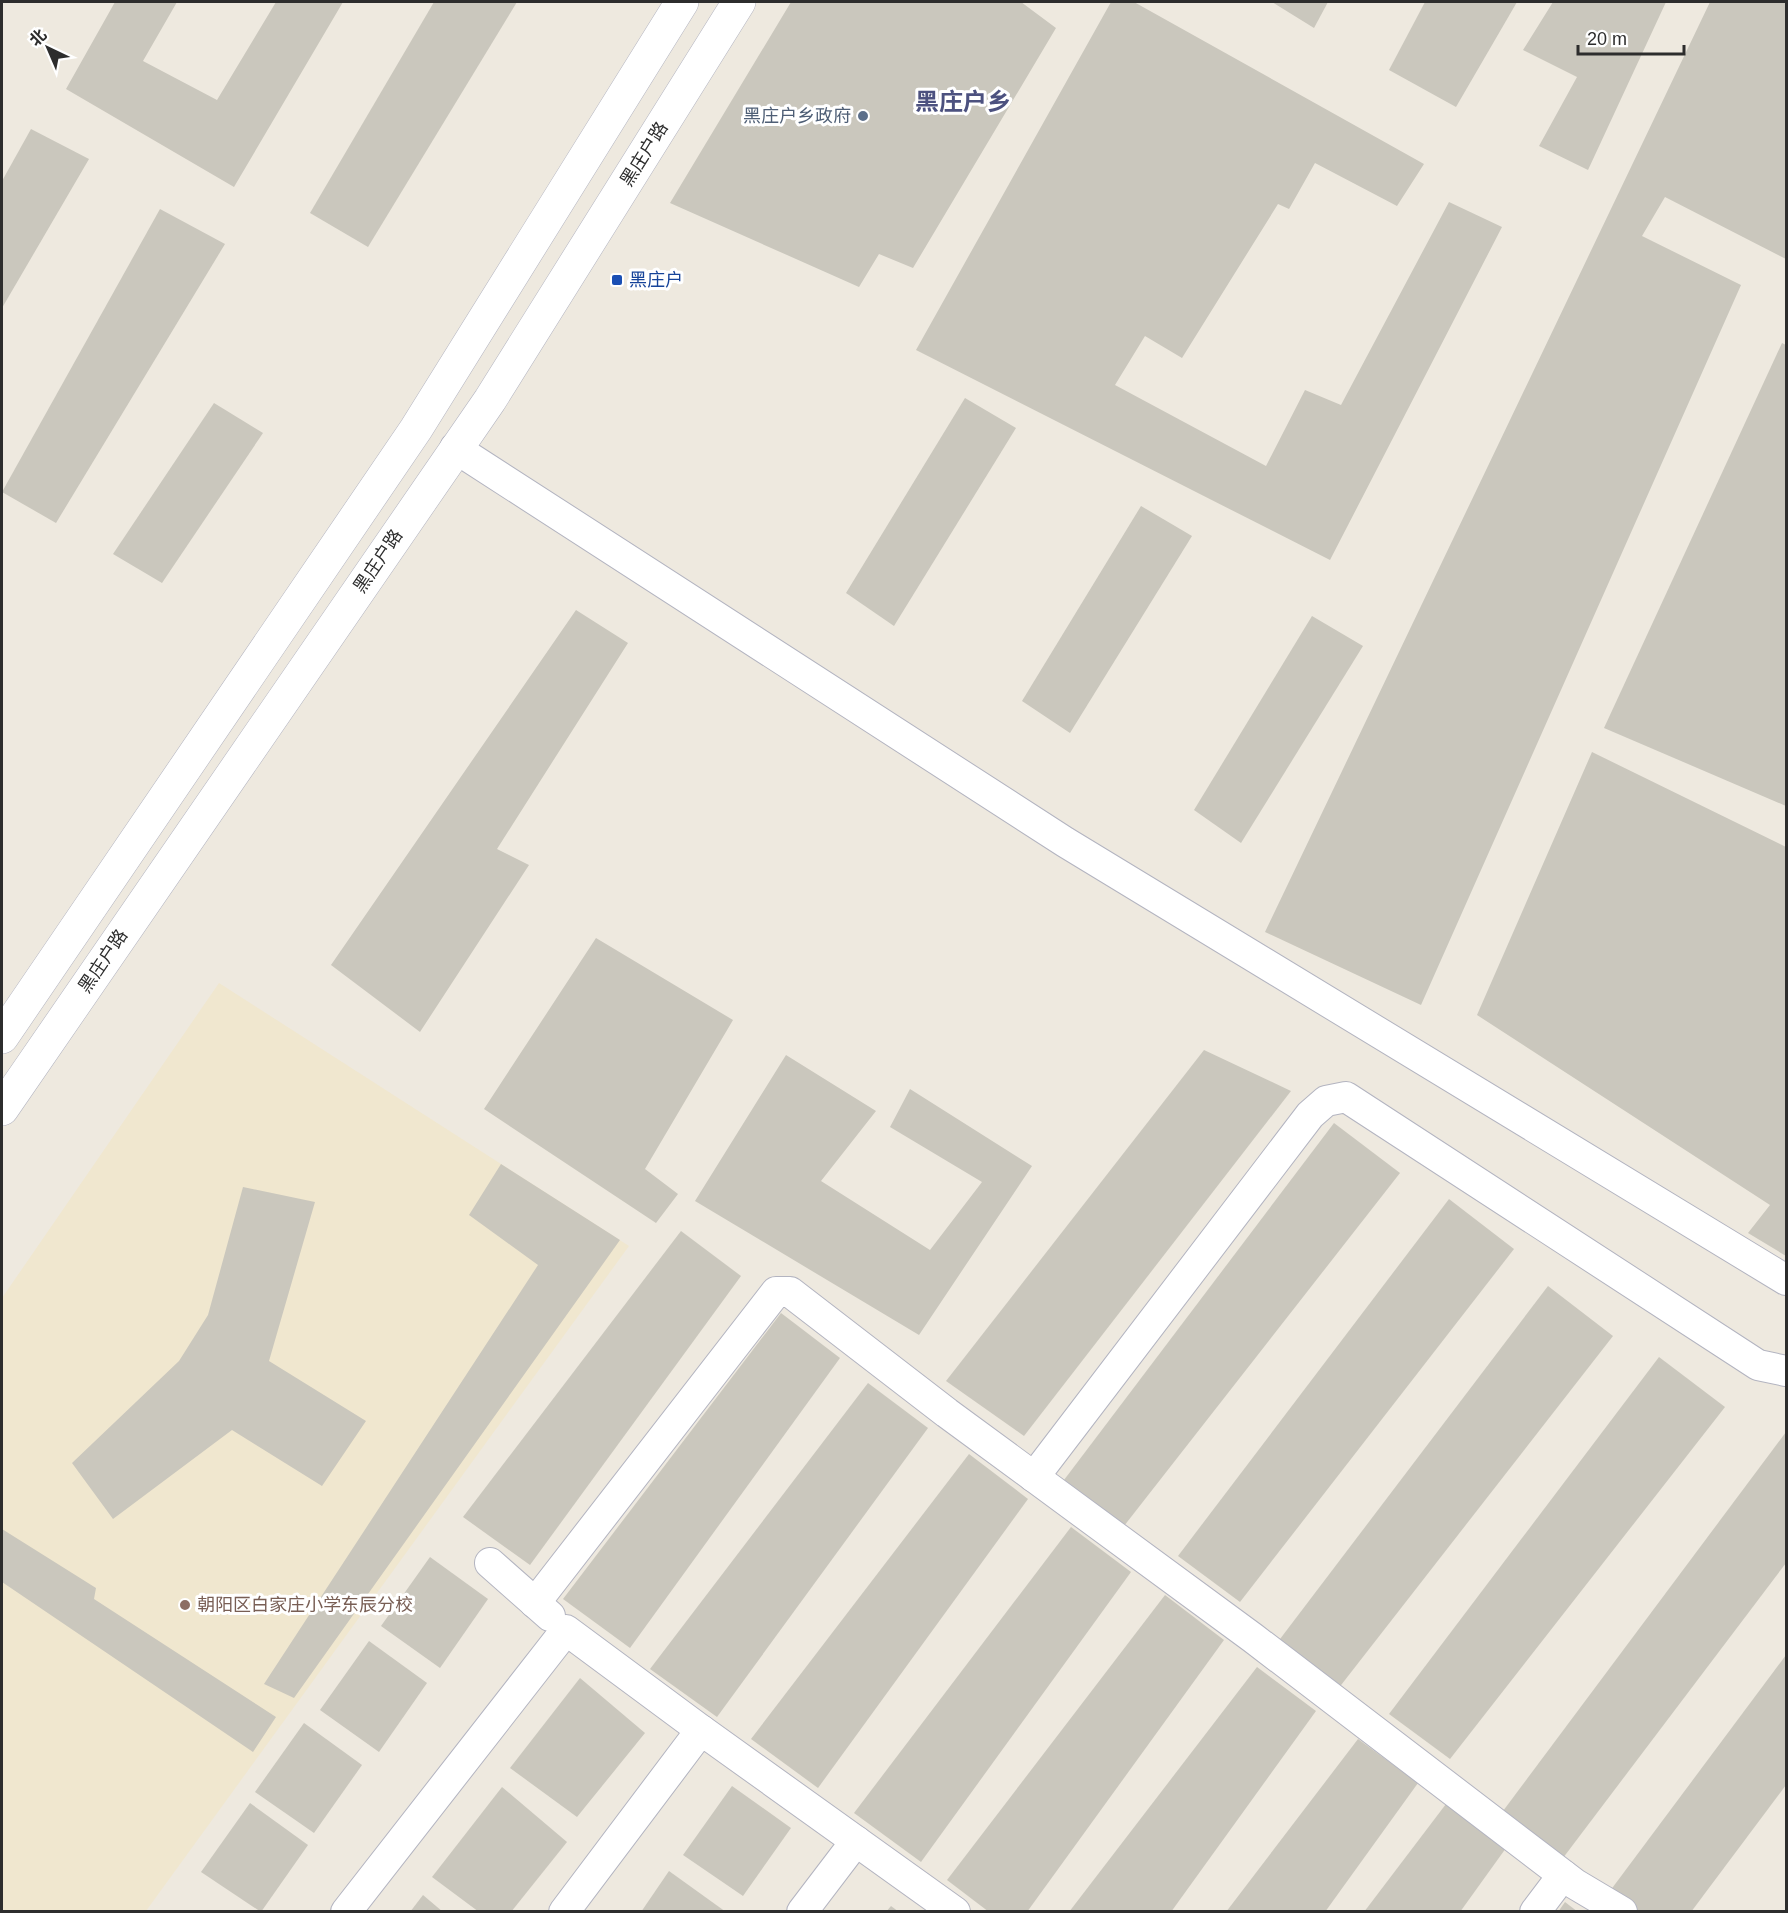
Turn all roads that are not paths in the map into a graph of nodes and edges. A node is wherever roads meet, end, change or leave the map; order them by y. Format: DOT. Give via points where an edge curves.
graph roads {
  1 [pos="682,2"];
  2 [pos="739,2"];
  3 [pos="455,448"];
  4 [pos="2,1037"];
  5 [pos="2,1109"];
  6 [pos="1786,1280"];
  7 [pos="1786,1371"];
  8 [pos="1034,1477"];
  9 [pos="490,1563"];
  10 [pos="535,1603"];
  11 [pos="566,1630"];
  12 [pos="701,1730"];
  13 [pos="856,1840"];
  14 [pos="1563,1875"];
  15 [pos="346,1911"];
  16 [pos="564,1911"];
  17 [pos="802,1911"];
  18 [pos="954,1911"];
  19 [pos="1535,1911"];
  20 [pos="1622,1911"];
  1 -- 4 [label="street" via="416,429"];
  2 -- 3 [label="street, 黑庄户路" via="490,400"];
  3 -- 5 [label="street, 黑庄户路"];
  3 -- 6 [label="street" via="1065,842"];
  7 -- 8 [label="street" via="1758,1365 1346,1097 1326,1101 1310,1115"];
  8 -- 10 [label="street" via="790,1292 776,1292"];
  8 -- 14 [label="street" via="1253,1638"];
  9 -- 10 [label="street"];
  10 -- 11 [label="street"];
  11 -- 12 [label="street"];
  11 -- 15 [label="street"];
  12 -- 13 [label="street"];
  12 -- 16 [label="street"];
  13 -- 17 [label="street"];
  13 -- 18 [label="street"];
  14 -- 19 [label="street"];
  14 -- 20 [label="street"];
}
